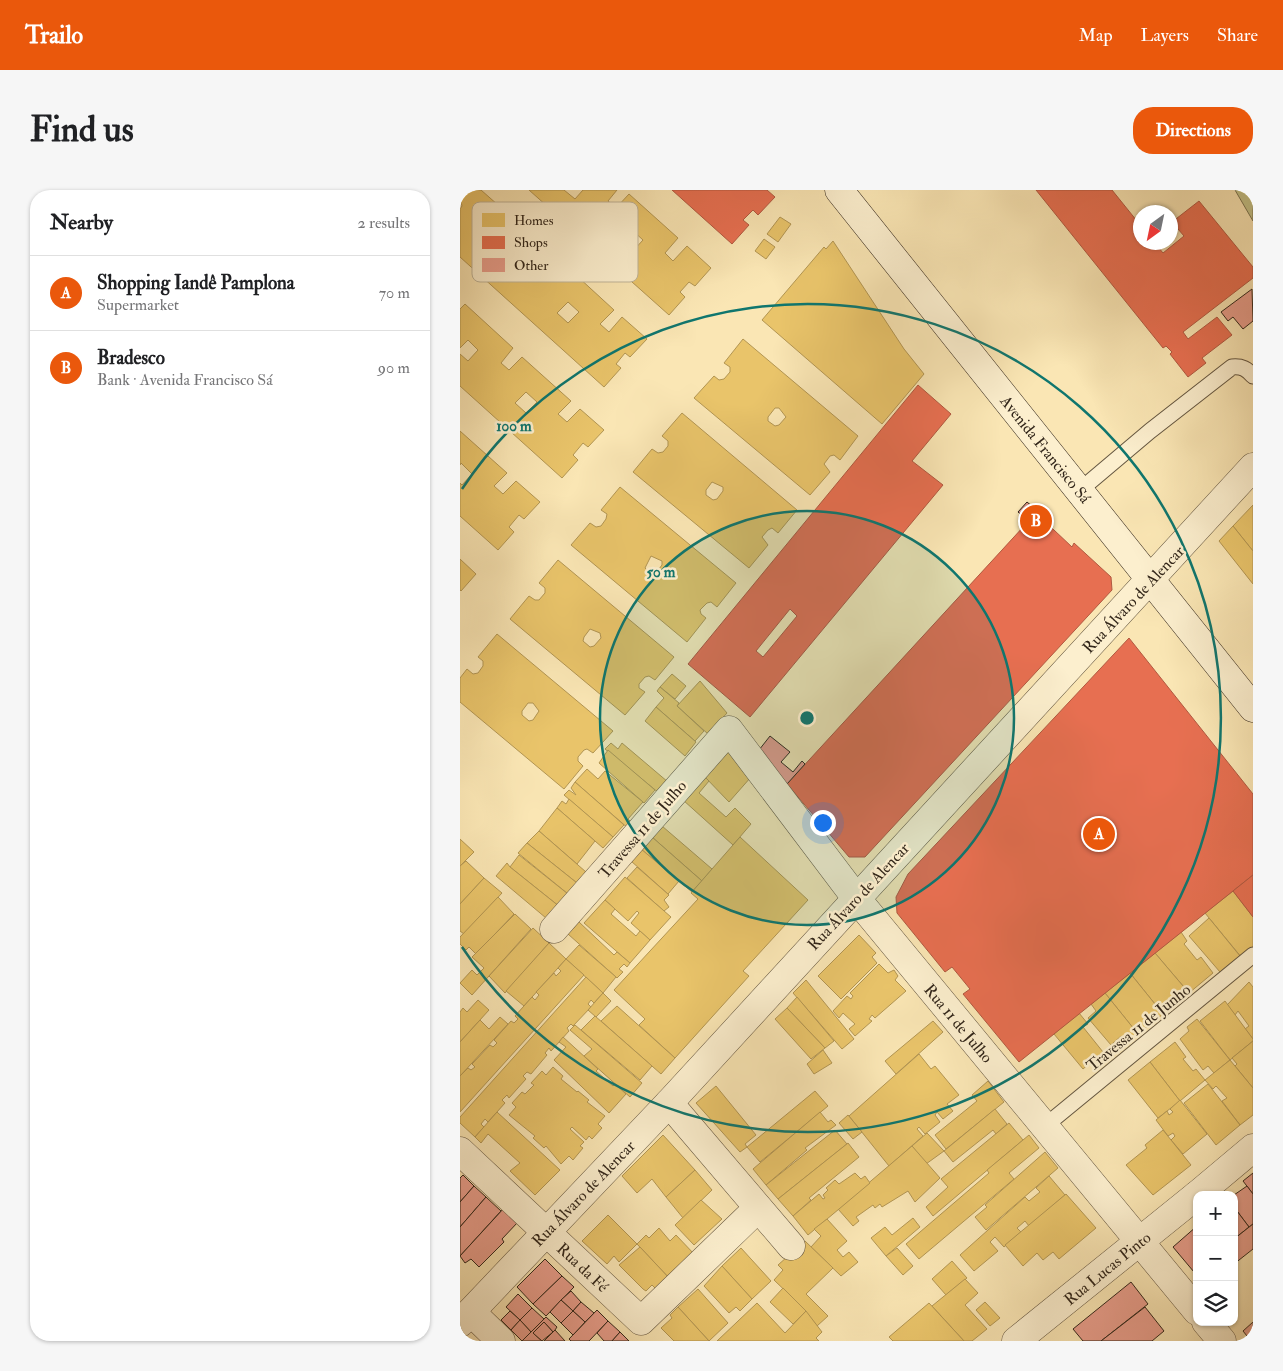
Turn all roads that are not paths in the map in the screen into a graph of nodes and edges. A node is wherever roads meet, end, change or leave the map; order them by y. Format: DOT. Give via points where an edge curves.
graph roads {
  1 [pos="839,190"];
  2 [pos="1253,376"];
  3 [pos="1253,467"];
  4 [pos="1079,491"];
  5 [pos="1150,580"];
  6 [pos="1253,708"];
  7 [pos="729,730"];
  8 [pos="856,898"];
  9 [pos="554,929"];
  10 [pos="1253,955"];
  11 [pos="668,1103"];
  12 [pos="1045,1126"];
  13 [pos="1253,1148"];
  14 [pos="460,1151"];
  15 [pos="1202,1191"];
  16 [pos="1193,1198"];
  17 [pos="758,1208"];
  18 [pos="546,1232"];
  19 [pos="1140,1242"];
  20 [pos="791,1246"];
  21 [pos="1193,1306"];
  22 [pos="465,1317"];
  23 [pos="1209,1326"];
  24 [pos="501,1341"];
  25 [pos="1016,1341"];
  26 [pos="1222,1341"];
  1 -- 4 [label="street, Avenida Francisco Sá"];
  2 -- 4 [label="lane" via="1240,366 1232,367"];
  3 -- 5 [label="street, Rua Álvaro de Alencar"];
  4 -- 5 [label="street, Avenida Francisco Sá"];
  5 -- 6 [label="street, Avenida Francisco Sá"];
  5 -- 8 [label="street, Rua Álvaro de Alencar"];
  7 -- 8 [label="street, Rua 11 de Julho"];
  7 -- 9 [label="street, Travessa 11 de Julho"];
  8 -- 11 [label="street, Rua Álvaro de Alencar"];
  8 -- 12 [label="street, Rua 11 de Julho"];
  10 -- 12 [label="lane, Travessa 11 de Junho"];
  11 -- 17 [label="street"];
  11 -- 18 [label="street, Rua Álvaro de Alencar"];
  12 -- 19 [label="street, Rua 11 de Julho"];
  13 -- 15 [label="street, Rua Lucas Pinto"];
  14 -- 18 [label="street, Rua da Fé"];
  16 -- 19 [label="street, Rua Lucas Pinto"];
  17 -- 18 [label="street, Rua da Fé" via="641,1320"];
  17 -- 20 [label="street"];
  18 -- 22 [label="street, Rua Álvaro de Alencar"];
  19 -- 21 [label="street, Rua 11 de Julho"];
  19 -- 25 [label="street, Rua Lucas Pinto"];
  22 -- 24 [label="street"];
  23 -- 26 [label="street"];
}
